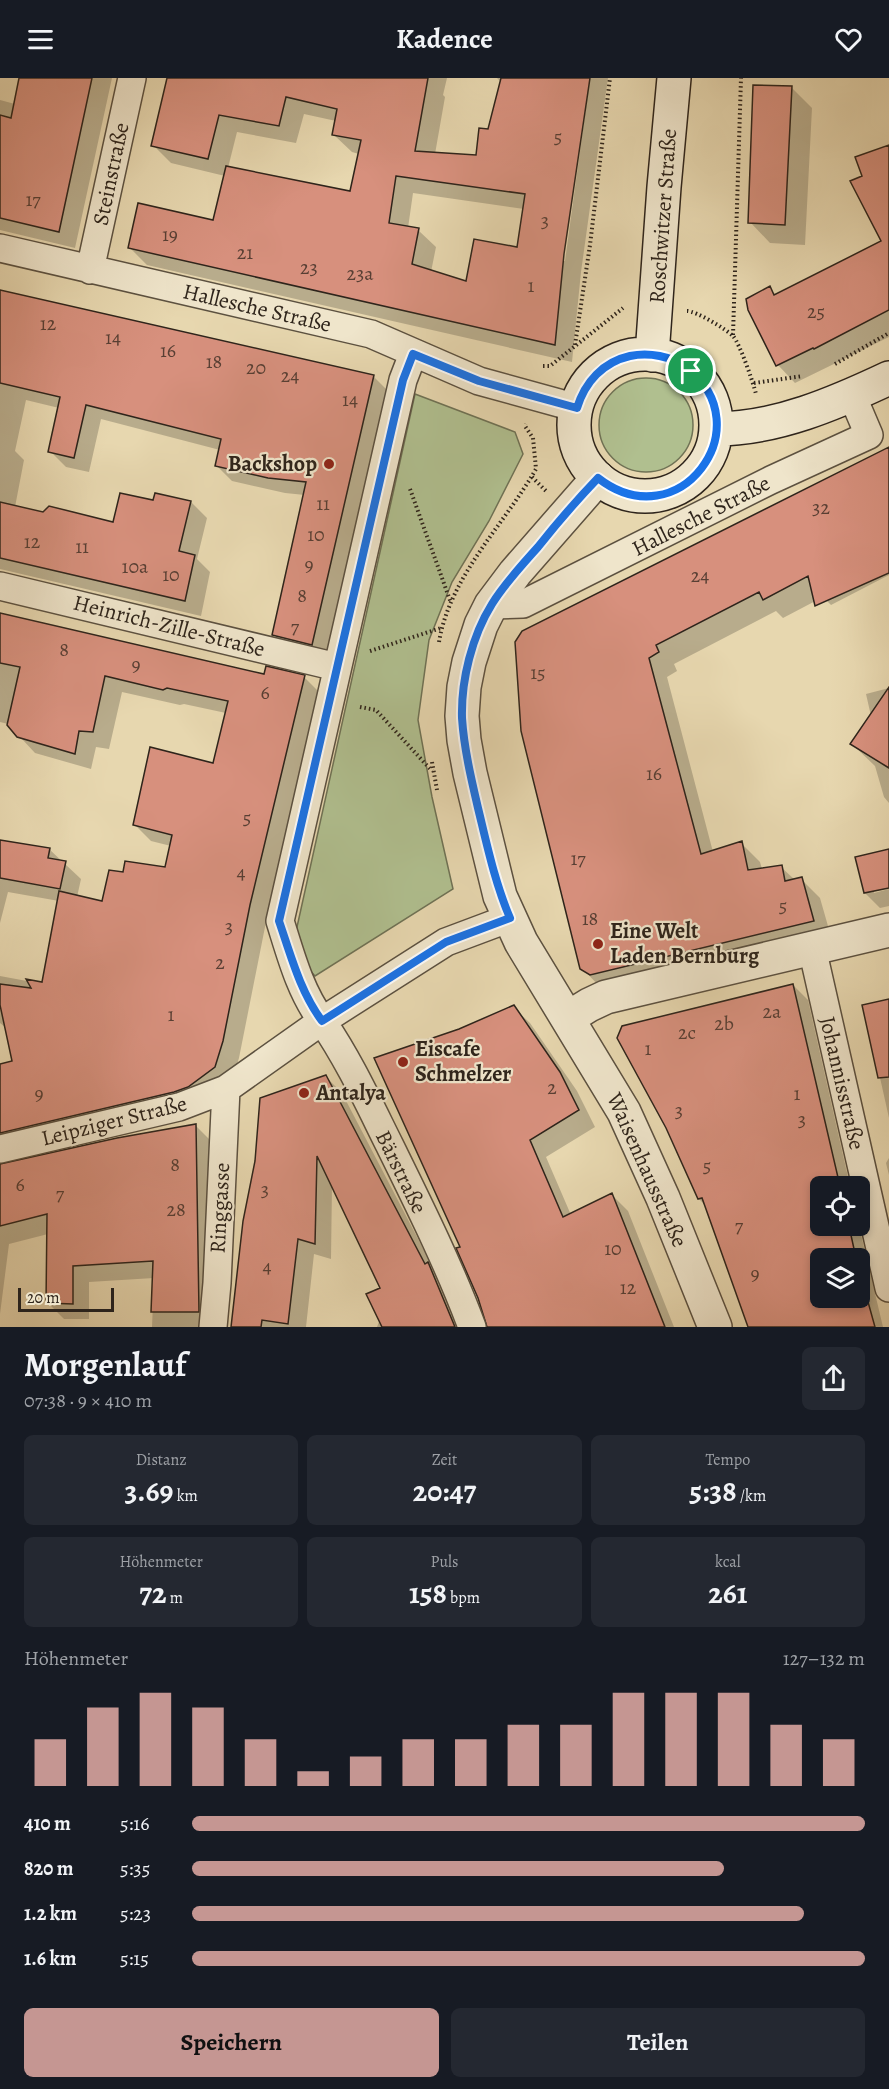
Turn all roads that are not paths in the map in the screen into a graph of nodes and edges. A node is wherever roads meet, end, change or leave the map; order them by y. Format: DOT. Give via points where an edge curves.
graph roads {
  1 [pos="132,78"];
  2 [pos="674,78"];
  3 [pos="0,248"];
  4 [pos="90,270"];
  5 [pos="413,354"];
  6 [pos="652,354"];
  7 [pos="889,378"];
  8 [pos="852,395"];
  9 [pos="577,408"];
  10 [pos="716,429"];
  11 [pos="598,478"];
  12 [pos="0,586"];
  13 [pos="491,605"];
  14 [pos="337,667"];
  15 [pos="510,918"];
  16 [pos="889,930"];
  17 [pos="812,948"];
  18 [pos="568,1018"];
  19 [pos="322,1021"];
  20 [pos="226,1089"];
  21 [pos="0,1149"];
  22 [pos="889,1288"];
  23 [pos="213,1327"];
  24 [pos="472,1327"];
  25 [pos="715,1327"];
  1 -- 4 [label="street, Steinstraße"];
  2 -- 6 [label="street, Roschwitzer Straße"];
  3 -- 4 [label="street, Hallesche Straße"];
  4 -- 5 [label="street, Hallesche Straße" via="371,334"];
  5 -- 9 [label="street, Hallesche Straße" via="479,381"];
  5 -- 14 [label="street, Bärstraße" via="403,380"];
  6 -- 9 [label="street" via="632,355 605,367 584,389"];
  6 -- 10 [label="street" via="683,365 699,379 714,407"];
  7 -- 8 [label="street"];
  8 -- 10 [label="street" via="789,418"];
  8 -- 13 [label="street, Hallesche Straße" via="869,435 523,604"];
  9 -- 11 [label="street" via="578,446"];
  10 -- 11 [label="street" via="703,466 690,481 672,491 653,496 633,495"];
  11 -- 13 [label="street, Waisenhausstraße"];
  12 -- 14 [label="street, Heinrich-Zille-Straße"];
  13 -- 15 [label="street, Waisenhausstraße" via="469,662 462,716 470,773 500,896"];
  14 -- 19 [label="street, Bärstraße" via="279,921 300,985"];
  15 -- 18 [label="street, Waisenhausstraße"];
  15 -- 19 [label="street, Leipziger Straße" via="446,942"];
  16 -- 17 [label="street"];
  17 -- 18 [label="street" via="606,997"];
  17 -- 22 [label="street, Johannisstraße"];
  18 -- 25 [label="street, Waisenhausstraße" via="634,1132"];
  19 -- 20 [label="street, Leipziger Straße"];
  19 -- 24 [label="street, Bärstraße" via="342,1050 404,1176"];
  20 -- 21 [label="street, Leipziger Straße" via="179,1107"];
  20 -- 23 [label="street, Ringgasse"];
}
